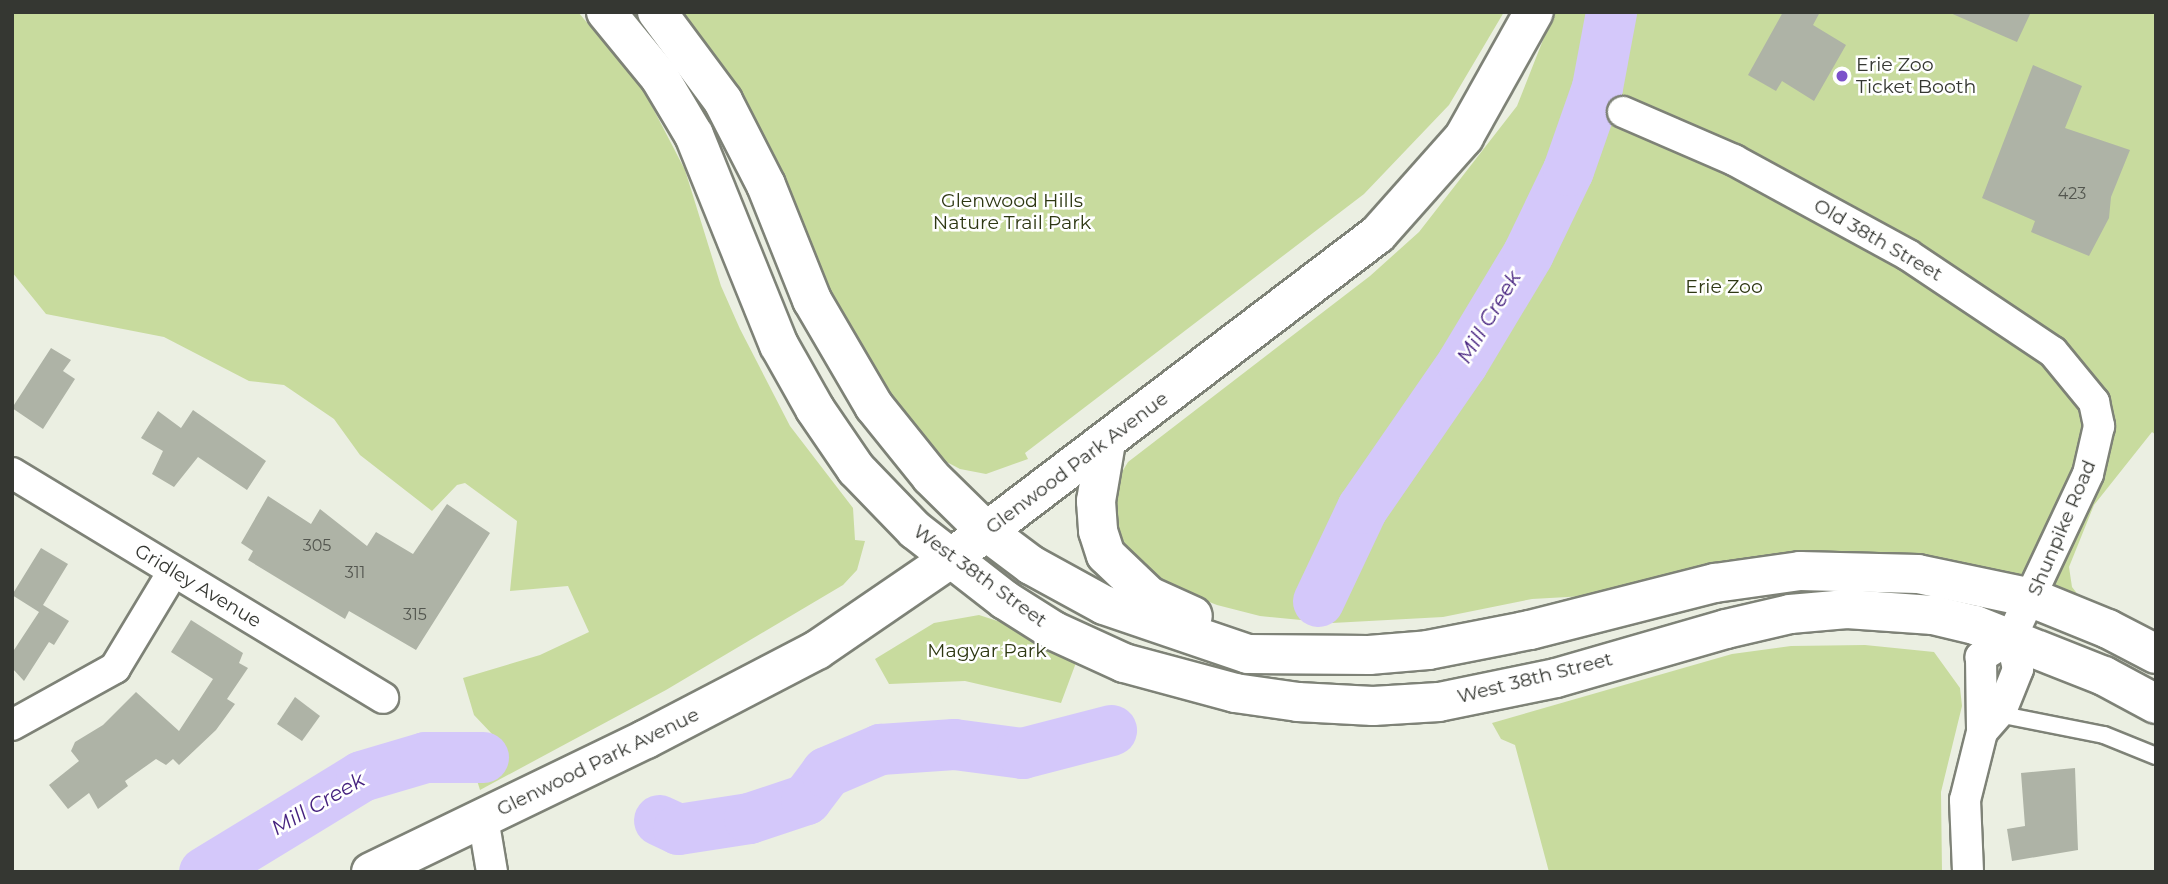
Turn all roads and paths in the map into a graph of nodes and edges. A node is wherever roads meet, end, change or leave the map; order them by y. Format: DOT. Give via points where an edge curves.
graph roads {
  1 [pos="606,12"];
  2 [pos="657,12"];
  3 [pos="1534,12"];
  4 [pos="1623,112"];
  5 [pos="2098,413"];
  6 [pos="1106,442"];
  7 [pos="12,474"];
  8 [pos="986,532"];
  9 [pos="950,559"];
  10 [pos="173,572"];
  11 [pos="2032,598"];
  12 [pos="2011,638"];
  13 [pos="2156,654"];
  14 [pos="1337,656"];
  15 [pos="383,698"];
  16 [pos="2156,704"];
  17 [pos="1990,723"];
  18 [pos="12,725"];
  19 [pos="2156,756"];
  20 [pos="483,818"];
  21 [pos="371,872"];
  22 [pos="492,872"];
  23 [pos="1968,872"];
  1 -- 9 [label="main road, West 38th Street" via="660,78 694,135 761,308 815,409 883,500"];
  2 -- 8 [label="main road, West 38th Street" via="711,82 747,144 812,300 855,379 932,477"];
  3 -- 6 [label="main road, Glenwood Park Avenue" via="1464,138 1411,202 1378,234"];
  4 -- 5 [label="street, Old 38th Street" via="1698,142 1783,186 1966,290 2053,352 2089,391"];
  5 -- 11 [label="street, Shunpike Road" via="2088,474"];
  6 -- 8 [label="main road, Glenwood Park Avenue"];
  6 -- 14 [label="main road" via="1096,501 1098,531 1105,555 1120,572 1149,596 1202,620"];
  7 -- 10 [label="street, Gridley Avenue"];
  8 -- 9 [label="main road, Glenwood Park Avenue"];
  8 -- 14 [label="main road, West 38th Street" via="1031,565 1104,606 1173,632 1248,654"];
  9 -- 12 [label="main road, West 38th Street" via="1005,600 1124,663 1236,693 1373,706 1499,691 1790,614 1847,609 1942,617"];
  9 -- 20 [label="main road, Glenwood Park Avenue" via="817,650"];
  10 -- 15 [label="street, Gridley Avenue"];
  10 -- 18 [label="street" via="115,668"];
  11 -- 12 [label="street, Shunpike Road"];
  11 -- 13 [label="main road, West 38th Street"];
  11 -- 14 [label="main road, West 38th Street" via="1950,579 1800,571 1715,583 1530,630 1428,650"];
  12 -- 16 [label="main road, West 38th Street" via="2104,676"];
  12 -- 17 [label="street" via="2018,669"];
  17 -- 19 [label="lane" via="2104,735"];
  17 -- 23 [label="street" via="1965,800"];
  20 -- 21 [label="main road, Glenwood Park Avenue"];
  20 -- 22 [label="street"];
}
